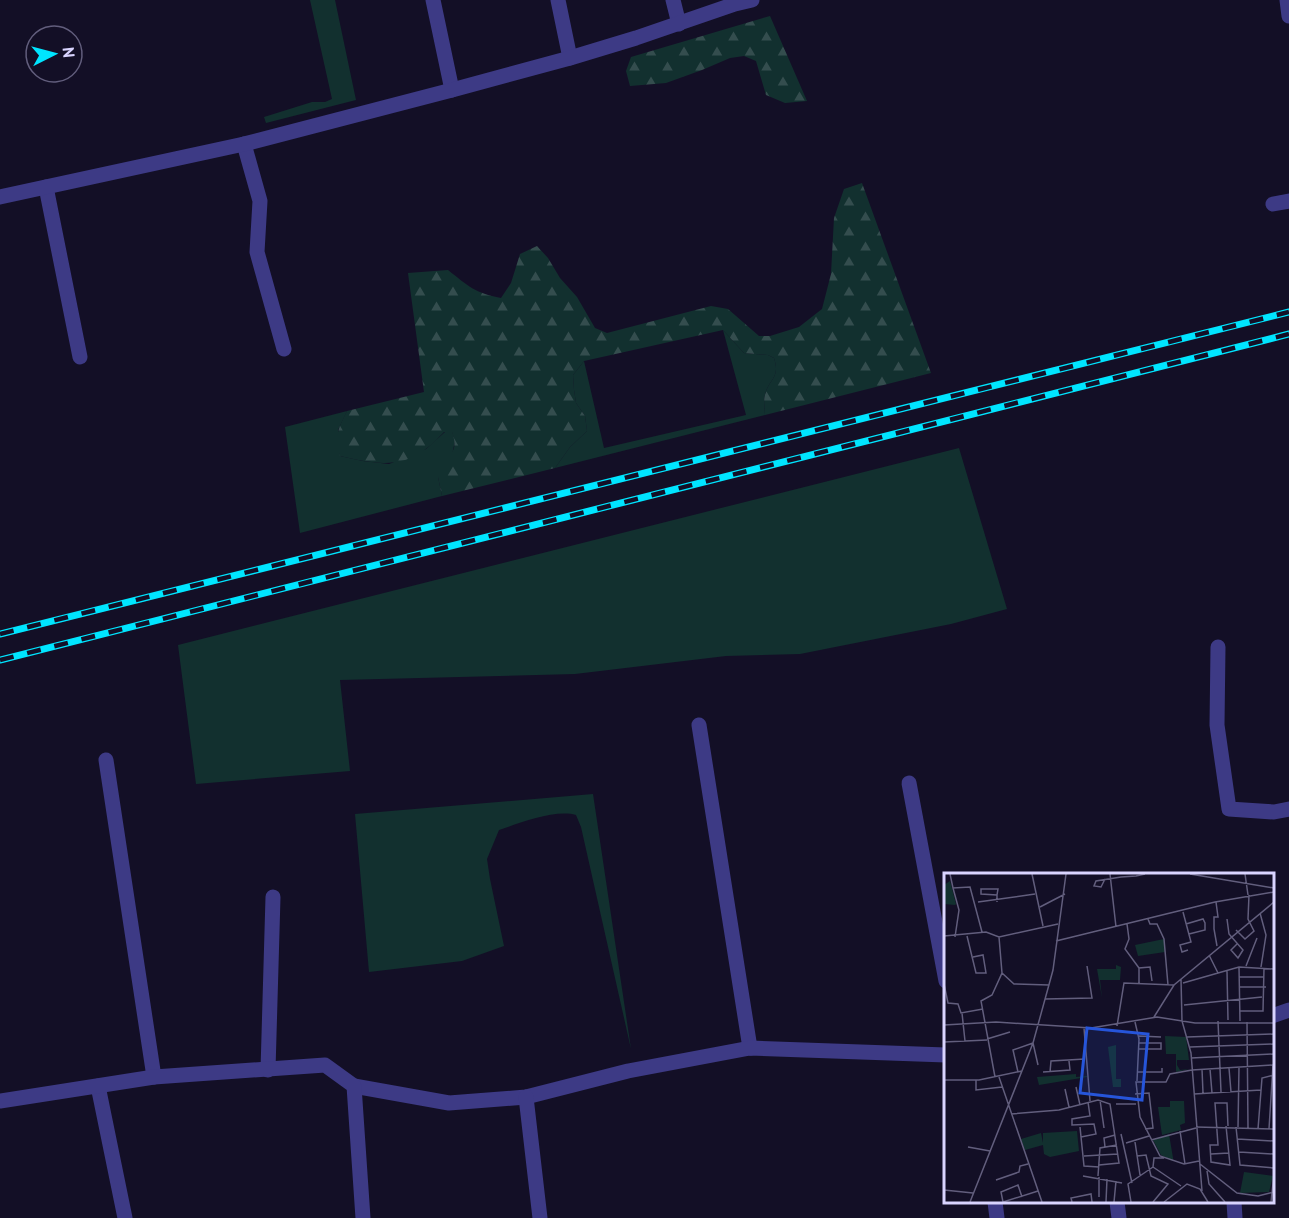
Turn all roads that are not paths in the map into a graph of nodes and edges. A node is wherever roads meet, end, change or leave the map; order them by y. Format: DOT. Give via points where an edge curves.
graph roads {
  1 [pos="433,0"];
  2 [pos="558,0"];
  3 [pos="673,0"];
  4 [pos="752,0"];
  5 [pos="1287,0"];
  6 [pos="1289,16"];
  7 [pos="680,24"];
  8 [pos="570,58"];
  9 [pos="452,90"];
  10 [pos="244,144"];
  11 [pos="46,187"];
  12 [pos="0,197"];
  13 [pos="1289,201"];
  14 [pos="1273,204"];
  15 [pos="284,349"];
  16 [pos="80,357"];
  17 [pos="1218,647"];
  18 [pos="699,725"];
  19 [pos="106,760"];
  20 [pos="909,783"];
  21 [pos="1289,809"];
  22 [pos="273,897"];
  23 [pos="944,976"];
  24 [pos="1289,1010"];
  25 [pos="1274,1015"];
  26 [pos="750,1048"];
  27 [pos="944,1055"];
  28 [pos="268,1070"];
  29 [pos="154,1077"];
  30 [pos="98,1086"];
  31 [pos="354,1086"];
  32 [pos="526,1096"];
  33 [pos="0,1101"];
  34 [pos="995,1203"];
  35 [pos="1117,1203"];
  36 [pos="1234,1203"];
  37 [pos="125,1218"];
  38 [pos="363,1218"];
  39 [pos="540,1218"];
  40 [pos="997,1218"];
  41 [pos="1119,1218"];
  42 [pos="1235,1218"];
  1 -- 9 [label="street"];
  2 -- 8 [label="street"];
  3 -- 7 [label="street"];
  4 -- 7 [label="street"];
  5 -- 6 [label="street"];
  7 -- 8 [label="street"];
  8 -- 9 [label="street"];
  9 -- 10 [label="street"];
  10 -- 11 [label="street"];
  10 -- 15 [label="street" via="260,201 257,252"];
  11 -- 12 [label="street"];
  11 -- 16 [label="street"];
  13 -- 14 [label="street"];
  17 -- 21 [label="street" via="1217,725 1229,809"];
  18 -- 26 [label="street"];
  19 -- 29 [label="street"];
  20 -- 23 [label="street"];
  22 -- 28 [label="street"];
  24 -- 25 [label="street"];
  26 -- 27 [label="street"];
  26 -- 32 [label="street" via="628,1071"];
  28 -- 29 [label="street"];
  28 -- 31 [label="street" via="325,1065"];
  29 -- 30 [label="street"];
  30 -- 33 [label="street"];
  30 -- 37 [label="street"];
  31 -- 32 [label="street" via="449,1103"];
  31 -- 38 [label="street"];
  32 -- 39 [label="street"];
  34 -- 40 [label="street"];
  35 -- 41 [label="street"];
  36 -- 42 [label="street"];
}
